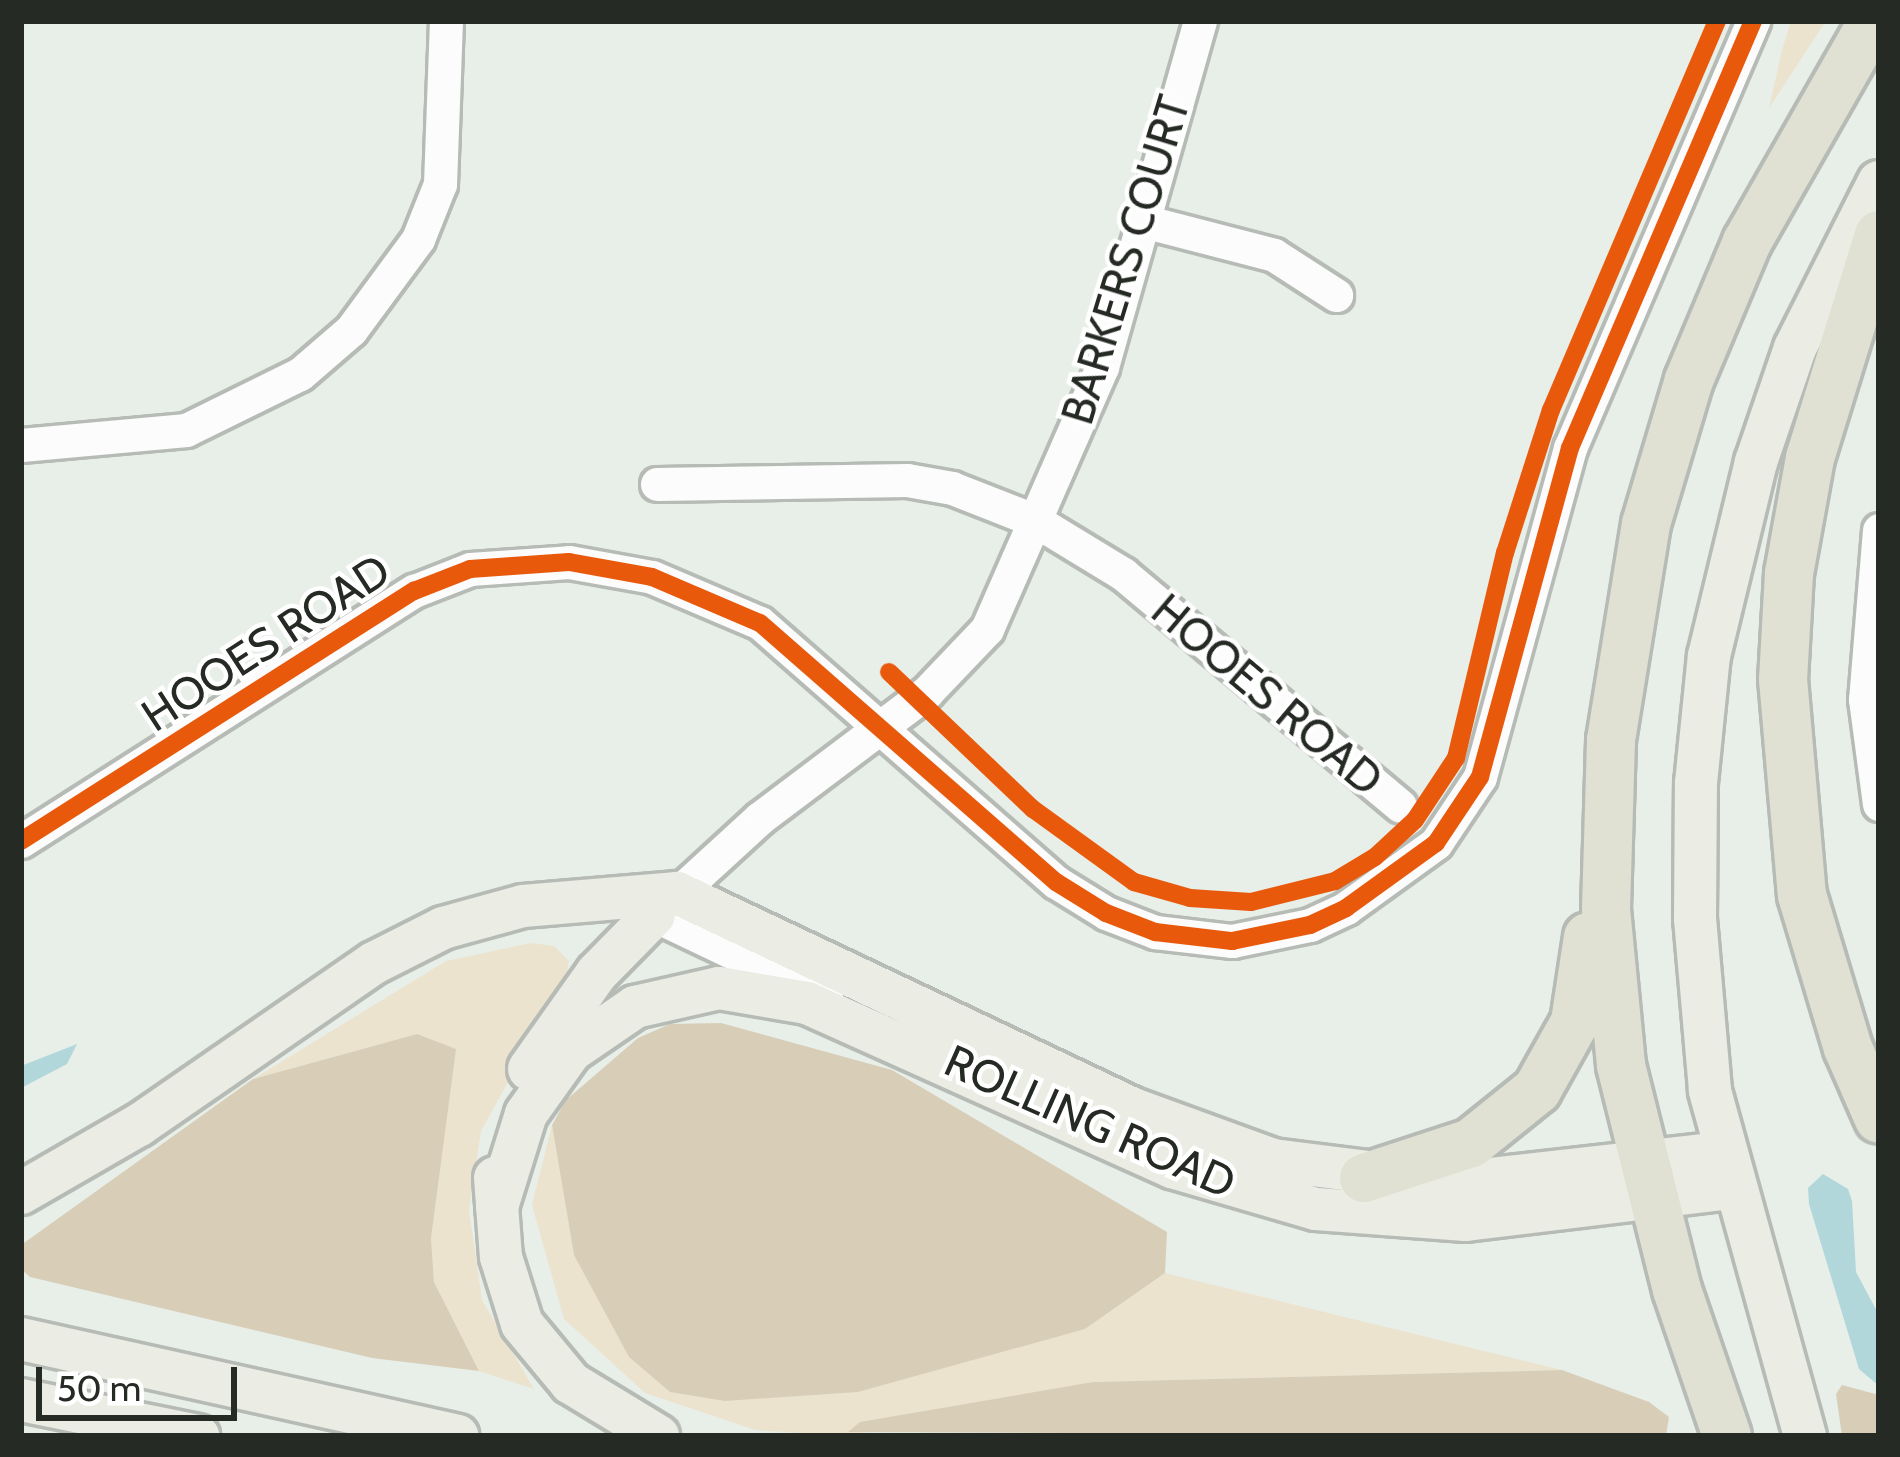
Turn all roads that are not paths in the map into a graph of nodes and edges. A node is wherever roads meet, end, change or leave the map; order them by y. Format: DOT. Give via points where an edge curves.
graph roads {
  1 [pos="446,21"];
  2 [pos="1200,21"];
  3 [pos="1753,21"];
  4 [pos="1873,21"];
  5 [pos="1879,182"];
  6 [pos="1143,221"];
  7 [pos="1879,235"];
  8 [pos="1336,296"];
  9 [pos="21,445"];
  10 [pos="657,484"];
  11 [pos="1036,521"];
  12 [pos="1879,530"];
  13 [pos="883,726"];
  14 [pos="1879,804"];
  15 [pos="1400,806"];
  16 [pos="1606,814"];
  17 [pos="25,828"];
  18 [pos="666,904"];
  19 [pos="950,1063"];
  20 [pos="1879,1119"];
  21 [pos="1726,1171"];
  22 [pos="1364,1178"];
  23 [pos="1648,1183"];
  24 [pos="21,1193"];
  25 [pos="497,1207"];
  26 [pos="21,1339"];
  27 [pos="21,1400"];
  28 [pos="103,1418"];
  29 [pos="163,1436"];
  30 [pos="197,1436"];
  31 [pos="457,1436"];
  32 [pos="658,1436"];
  33 [pos="1727,1436"];
  34 [pos="1804,1436"];
  1 -- 9 [label="street" via="440,184 418,239 351,330 300,374 186,430"];
  2 -- 6 [label="street, BARKERS COURT"];
  3 -- 13 [label="street" via="1570,448 1480,777 1408,869 1310,925 1232,941 1155,932 1056,882"];
  4 -- 16 [label="highway" via="1747,242 1689,380 1632,593"];
  5 -- 21 [label="main road" via="1819,293 1775,399 1709,656 1696,783 1695,920"];
  6 -- 8 [label="street" via="1274,255"];
  6 -- 11 [label="street, BARKERS COURT" via="1102,367"];
  7 -- 20 [label="highway" via="1810,458 1789,574 1783,679 1802,896 1842,1031"];
  10 -- 11 [label="street, HOOES ROAD" via="907,480 952,488"];
  11 -- 13 [label="street, BARKERS COURT" via="986,629"];
  11 -- 15 [label="street, HOOES ROAD" via="1123,574"];
  12 -- 14 [label="street" via="1865,699"];
  13 -- 17 [label="street, HOOES ROAD" via="784,639 707,595 597,566 494,565 382,608"];
  13 -- 18 [label="street" via="760,818"];
  16 -- 22 [label="highway" via="1579,1005 1551,1073 1489,1133"];
  16 -- 23 [label="highway" via="1613,1005"];
  18 -- 19 [label="street, ROLLING ROAD"];
  18 -- 22 [label="main road, ROLLING ROAD" via="1179,1129"];
  18 -- 24 [label="main road" via="524,906 443,928 374,963 120,1138"];
  18 -- 25 [label="main road" via="597,973 523,1081 494,1160"];
  19 -- 23 [label="main road, ROLLING ROAD" via="1172,1167 1316,1208 1466,1220"];
  19 -- 25 [label="main road" via="766,991 663,996 612,1019 551,1071 517,1136"];
  21 -- 23 [label="main road, ROLLING ROAD"];
  21 -- 34 [label="main road"];
  22 -- 23 [label="main road, ROLLING ROAD"];
  23 -- 33 [label="highway"];
  25 -- 32 [label="main road" via="505,1277 536,1344 589,1398"];
  26 -- 31 [label="main road"];
  27 -- 28 [label="main road"];
  28 -- 29 [label="main road"];
  28 -- 30 [label="main road"];
}
